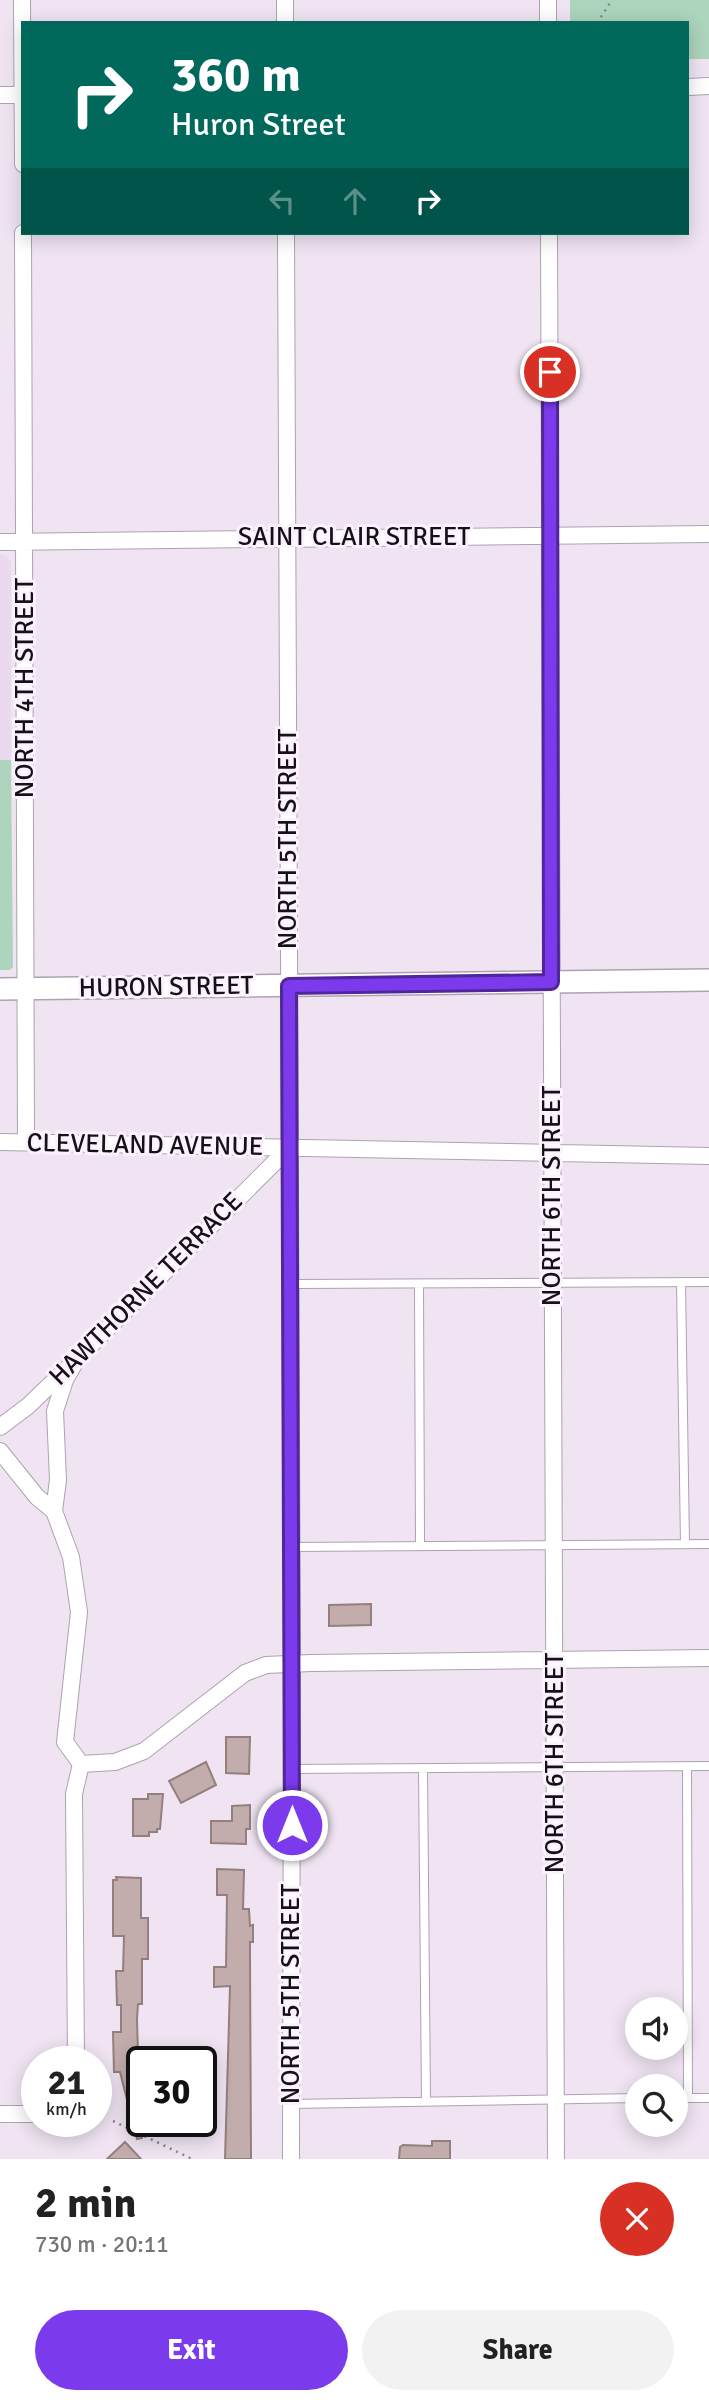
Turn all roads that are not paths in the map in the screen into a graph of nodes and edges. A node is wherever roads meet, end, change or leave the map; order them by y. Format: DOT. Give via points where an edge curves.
graph roads {
  1 [pos="22,0"];
  2 [pos="285,0"];
  3 [pos="548,0"];
  4 [pos="22,21"];
  5 [pos="285,21"];
  6 [pos="548,21"];
  7 [pos="709,86"];
  8 [pos="689,87"];
  9 [pos="0,95"];
  10 [pos="21,95"];
  11 [pos="23,235"];
  12 [pos="286,235"];
  13 [pos="549,235"];
  14 [pos="709,534"];
  15 [pos="550,536"];
  16 [pos="287,537"];
  17 [pos="0,542"];
  18 [pos="25,542"];
  19 [pos="709,980"];
  20 [pos="551,982"];
  21 [pos="289,986"];
  22 [pos="0,989"];
  23 [pos="26,989"];
  24 [pos="0,1142"];
  25 [pos="26,1142"];
  26 [pos="289,1147"];
  27 [pos="552,1154"];
  28 [pos="709,1156"];
  29 [pos="681,1282"];
  30 [pos="709,1282"];
  31 [pos="290,1284"];
  32 [pos="419,1284"];
  33 [pos="553,1284"];
  34 [pos="77,1359"];
  35 [pos="0,1427"];
  36 [pos="0,1451"];
  37 [pos="54,1511"];
  38 [pos="685,1544"];
  39 [pos="709,1544"];
  40 [pos="420,1546"];
  41 [pos="555,1546"];
  42 [pos="291,1547"];
  43 [pos="709,1658"];
  44 [pos="556,1660"];
  45 [pos="292,1663"];
  46 [pos="81,1764"];
  47 [pos="709,1766"];
  48 [pos="687,1767"];
  49 [pos="423,1768"];
  50 [pos="555,1768"];
  51 [pos="292,1769"];
  52 [pos="76,2046"];
  53 [pos="688,2074"];
  54 [pos="625,2098"];
  55 [pos="688,2098"];
  56 [pos="709,2098"];
  57 [pos="556,2099"];
  58 [pos="426,2101"];
  59 [pos="291,2104"];
  60 [pos="0,2114"];
  61 [pos="21,2114"];
  62 [pos="291,2159"];
  63 [pos="556,2159"];
  1 -- 4 [label="street"];
  2 -- 5 [label="street"];
  3 -- 6 [label="street"];
  7 -- 8 [label="street"];
  9 -- 10 [label="street"];
  11 -- 18 [label="street, NORTH 4TH STREET"];
  12 -- 16 [label="street, NORTH 5TH STREET"];
  13 -- 15 [label="street, NORTH 6TH STREET"];
  14 -- 15 [label="street, SAINT CLAIR STREET"];
  15 -- 16 [label="street, SAINT CLAIR STREET"];
  15 -- 20 [label="street, NORTH 6TH STREET"];
  16 -- 18 [label="street, SAINT CLAIR STREET"];
  16 -- 21 [label="street, NORTH 5TH STREET"];
  17 -- 18 [label="street, SAINT CLAIR STREET"];
  18 -- 23 [label="street, NORTH 4TH STREET"];
  19 -- 20 [label="street, HURON STREET"];
  20 -- 21 [label="street, HURON STREET"];
  20 -- 27 [label="street, NORTH 6TH STREET"];
  21 -- 23 [label="street, HURON STREET"];
  21 -- 26 [label="street, NORTH 5TH STREET"];
  22 -- 23 [label="street, HURON STREET"];
  23 -- 25 [label="street, NORTH 4TH STREET"];
  24 -- 25 [label="street, CLEVELAND AVENUE"];
  25 -- 26 [label="street, CLEVELAND AVENUE"];
  26 -- 27 [label="street, CLEVELAND AVENUE"];
  26 -- 31 [label="street, NORTH 5TH STREET"];
  26 -- 34 [label="street, HAWTHORNE TERRACE"];
  27 -- 28 [label="street, CLEVELAND AVENUE"];
  27 -- 33 [label="street, NORTH 6TH STREET"];
  29 -- 30 [label="lane"];
  29 -- 33 [label="lane"];
  29 -- 38 [label="lane"];
  31 -- 32 [label="lane"];
  31 -- 42 [label="street, NORTH 5TH STREET"];
  32 -- 33 [label="lane"];
  32 -- 40 [label="lane"];
  33 -- 41 [label="street, NORTH 6TH STREET"];
  34 -- 35 [label="street, HAWTHORNE TERRACE"];
  34 -- 37 [label="street" via="55,1411 58,1480"];
  36 -- 37 [label="street"];
  37 -- 46 [label="street" via="71,1557 79,1612 65,1742"];
  38 -- 39 [label="lane"];
  38 -- 41 [label="lane"];
  40 -- 41 [label="lane"];
  40 -- 42 [label="lane"];
  41 -- 44 [label="street, NORTH 6TH STREET"];
  42 -- 45 [label="street, NORTH 5TH STREET"];
  43 -- 44 [label="street"];
  44 -- 45 [label="street"];
  44 -- 50 [label="street, NORTH 6TH STREET"];
  45 -- 46 [label="street" via="266,1665 245,1674 144,1751 115,1762"];
  45 -- 51 [label="street, NORTH 5TH STREET"];
  46 -- 52 [label="street" via="74,1794"];
  47 -- 48 [label="lane"];
  48 -- 50 [label="lane"];
  48 -- 53 [label="lane"];
  49 -- 50 [label="lane"];
  49 -- 51 [label="lane"];
  49 -- 58 [label="lane"];
  50 -- 57 [label="street, NORTH 6TH STREET"];
  51 -- 59 [label="street, NORTH 5TH STREET"];
  54 -- 57 [label="lane"];
  55 -- 56 [label="lane"];
  57 -- 58 [label="lane"];
  57 -- 63 [label="street, NORTH 6TH STREET"];
  58 -- 59 [label="lane"];
  59 -- 62 [label="street, NORTH 5TH STREET"];
  60 -- 61 [label="street"];
}
